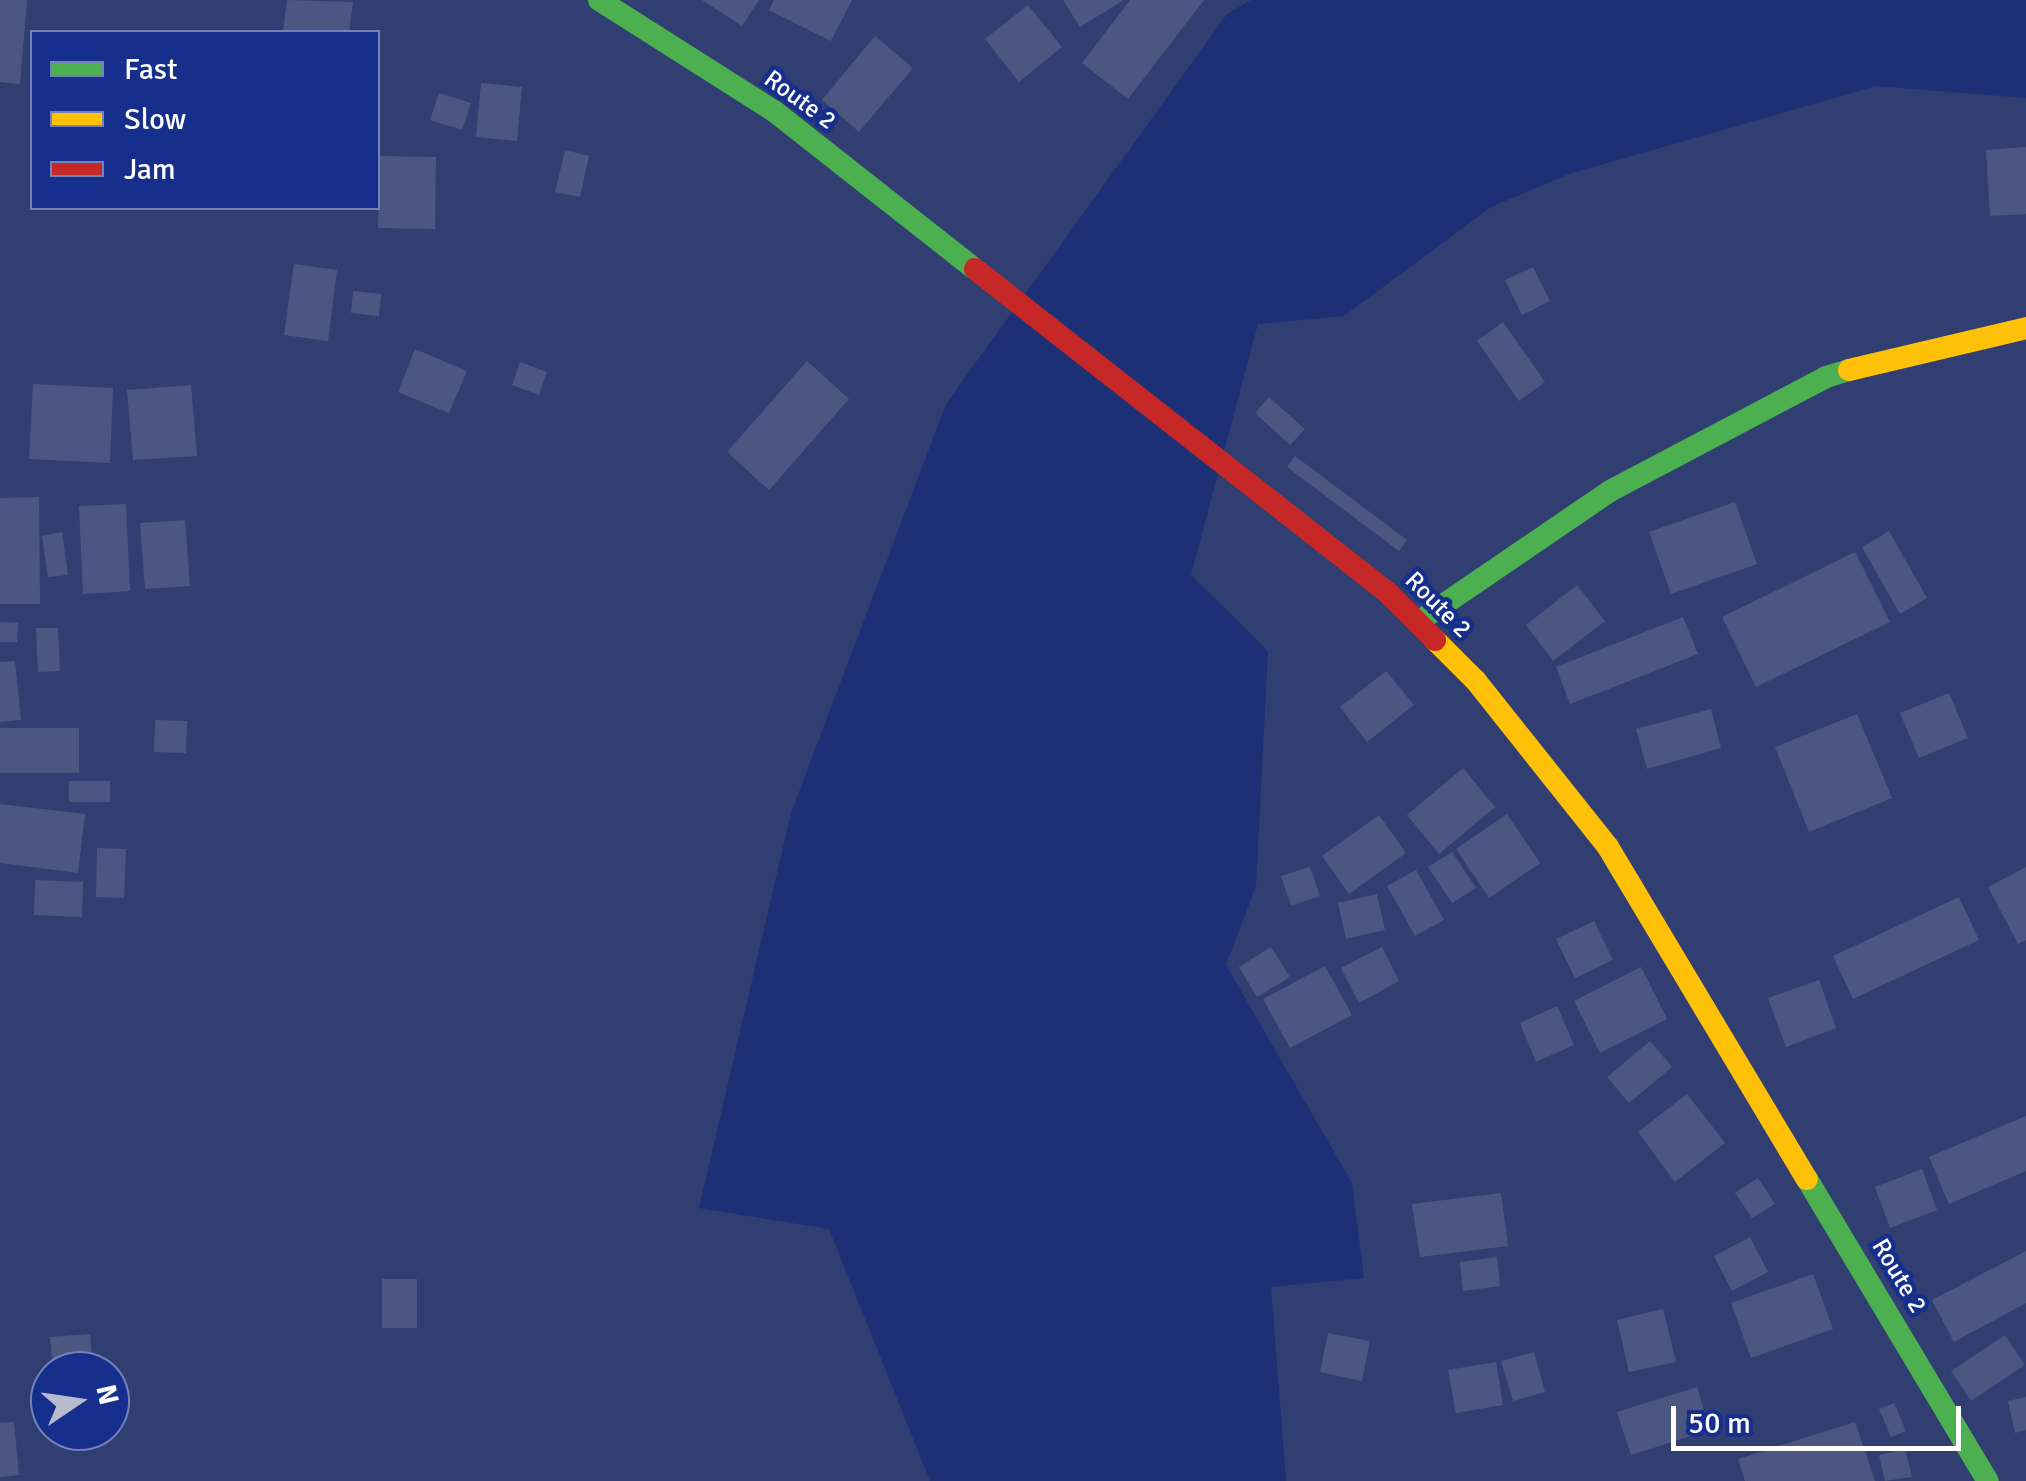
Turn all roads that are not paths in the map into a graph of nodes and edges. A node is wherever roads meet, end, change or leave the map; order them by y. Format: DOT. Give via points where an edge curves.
graph roads {
  1 [pos="599,0"];
  2 [pos="2026,328"];
  3 [pos="1418,622"];
  4 [pos="1988,1481"];
  1 -- 3 [label="main road, Route 2" via="774,111"];
  2 -- 3 [label="main road" via="1826,377 1610,491"];
  3 -- 4 [label="main road, Route 2" via="1476,681 1608,847"];
}
